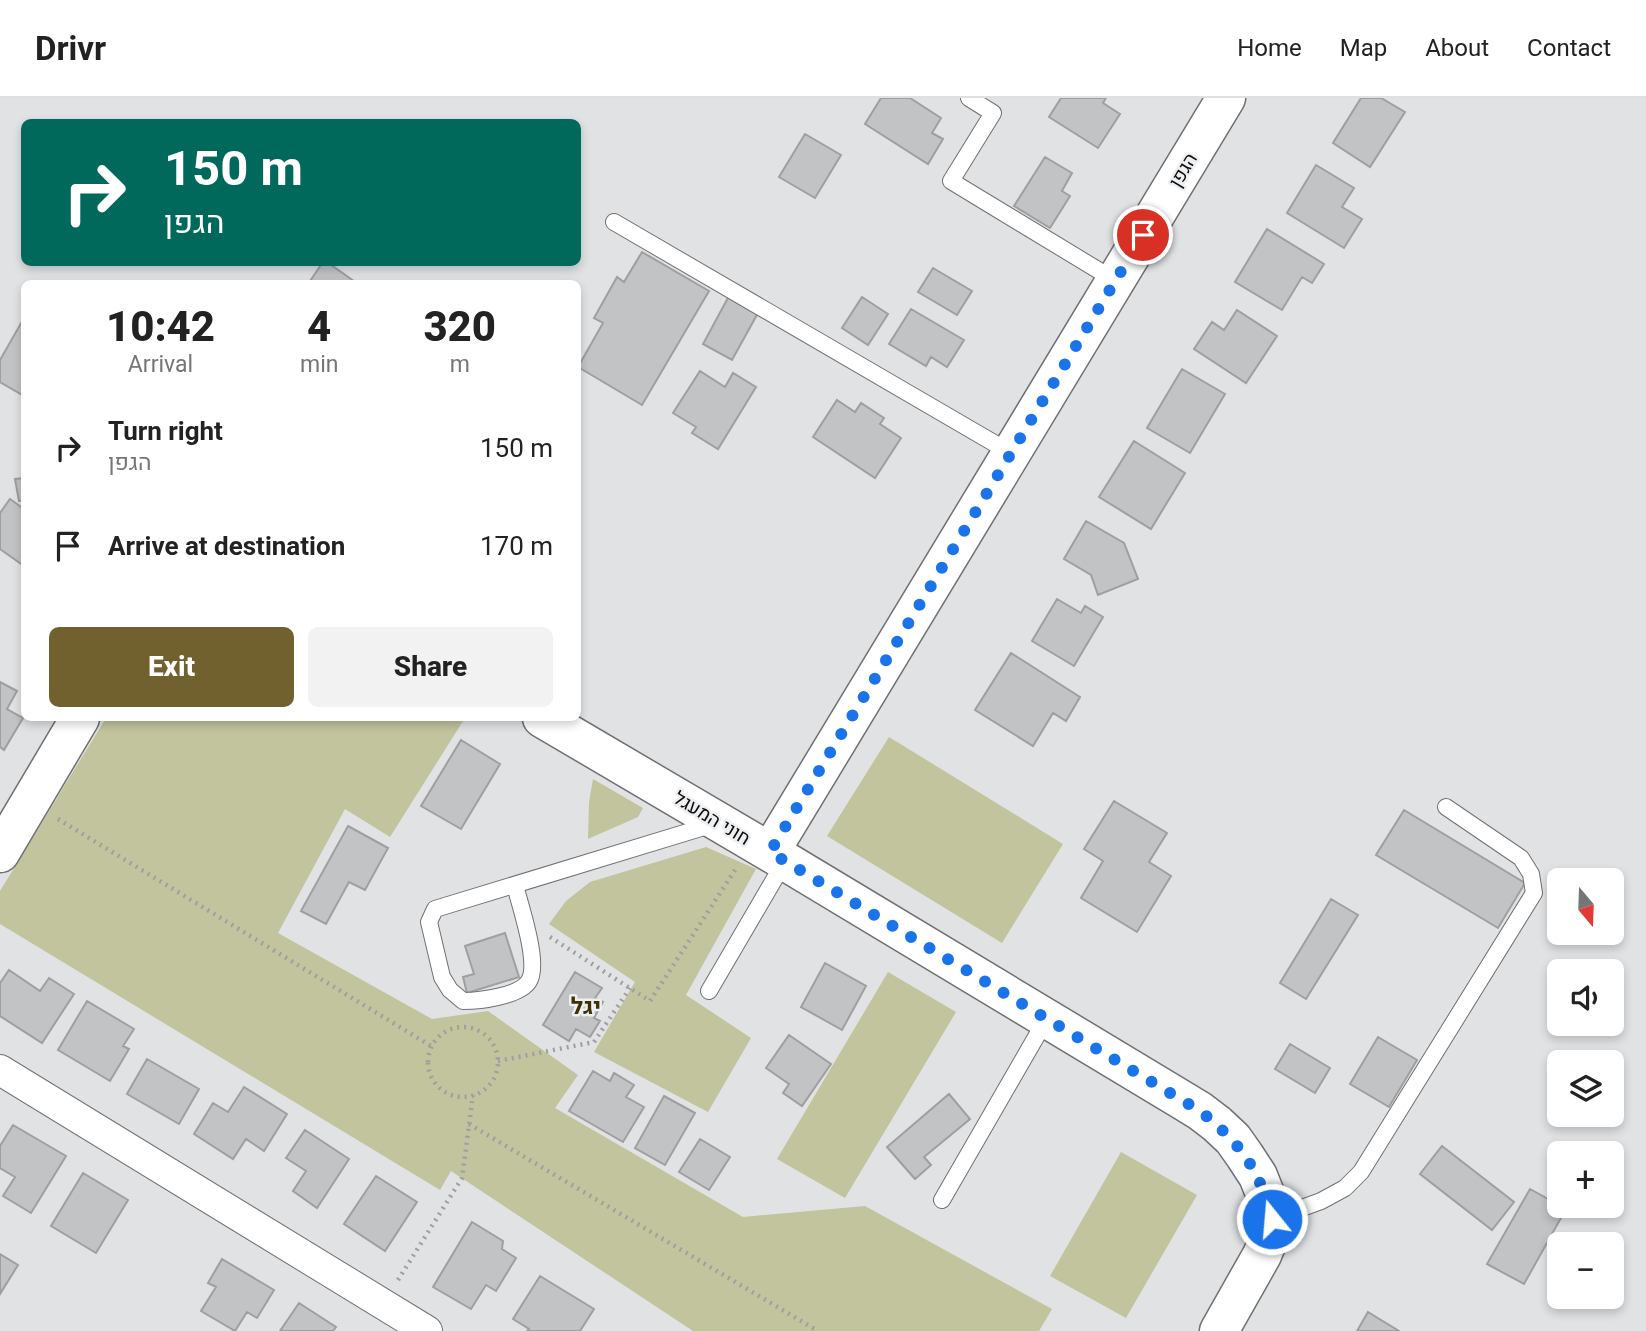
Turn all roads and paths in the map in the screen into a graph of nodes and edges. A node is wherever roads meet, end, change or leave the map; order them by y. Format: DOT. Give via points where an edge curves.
graph roads {
  1 [pos="969,98"];
  2 [pos="1226,98"];
  3 [pos="614,222"];
  4 [pos="1116,281"];
  5 [pos="1011,454"];
  6 [pos="78,721"];
  7 [pos="547,721"];
  8 [pos="30,802"];
  9 [pos="1446,807"];
  10 [pos="720,822"];
  11 [pos="770,852"];
  12 [pos="0,853"];
  13 [pos="515,885"];
  14 [pos="523,919"];
  15 [pos="630,988"];
  16 [pos="709,991"];
  17 [pos="1047,1018"];
  18 [pos="431,1046"];
  19 [pos="498,1061"];
  20 [pos="0,1070"];
  21 [pos="473,1095"];
  22 [pos="469,1124"];
  23 [pos="942,1200"];
  24 [pos="1272,1219"];
  25 [pos="382,1304"];
  26 [pos="416,1328"];
  27 [pos="818,1331"];
  28 [pos="1219,1331"];
  1 -- 4 [label="lane" via="993,113 951,181"];
  2 -- 4 [label="street, הגפן"];
  3 -- 5 [label="lane"];
  4 -- 5 [label="street, הגפן"];
  5 -- 11 [label="street, הגפן"];
  6 -- 8 [label="street"];
  7 -- 10 [label="street, חוני המעגל"];
  8 -- 12 [label="street"];
  8 -- 18 [label="path"];
  9 -- 24 [label="lane" via="1521,859 1531,874 1534,893 1361,1172 1345,1188 1321,1201"];
  10 -- 11 [label="street, חוני המעגל"];
  10 -- 13 [label="lane"];
  11 -- 15 [label="path" via="650,1001"];
  11 -- 16 [label="lane"];
  11 -- 17 [label="street, חוני המעגל"];
  13 -- 14 [label="lane"];
  13 -- 14 [label="lane" via="435,909 429,922 442,977 450,990 463,1001 479,1001 517,991 528,983 533,956"];
  14 -- 15 [label="path"];
  15 -- 19 [label="path" via="594,1042"];
  17 -- 23 [label="lane"];
  17 -- 24 [label="street, חוני המעגל" via="1217,1124 1258,1176"];
  18 -- 19 [label="path" via="448,1030 471,1028 490,1040"];
  18 -- 21 [label="path" via="428,1069 432,1079 450,1094"];
  19 -- 21 [label="path" via="491,1082"];
  20 -- 25 [label="street"];
  21 -- 22 [label="path"];
  22 -- 25 [label="path" via="462,1178"];
  22 -- 27 [label="path"];
  24 -- 28 [label="street" via="1262,1255"];
  25 -- 26 [label="street"];
}
